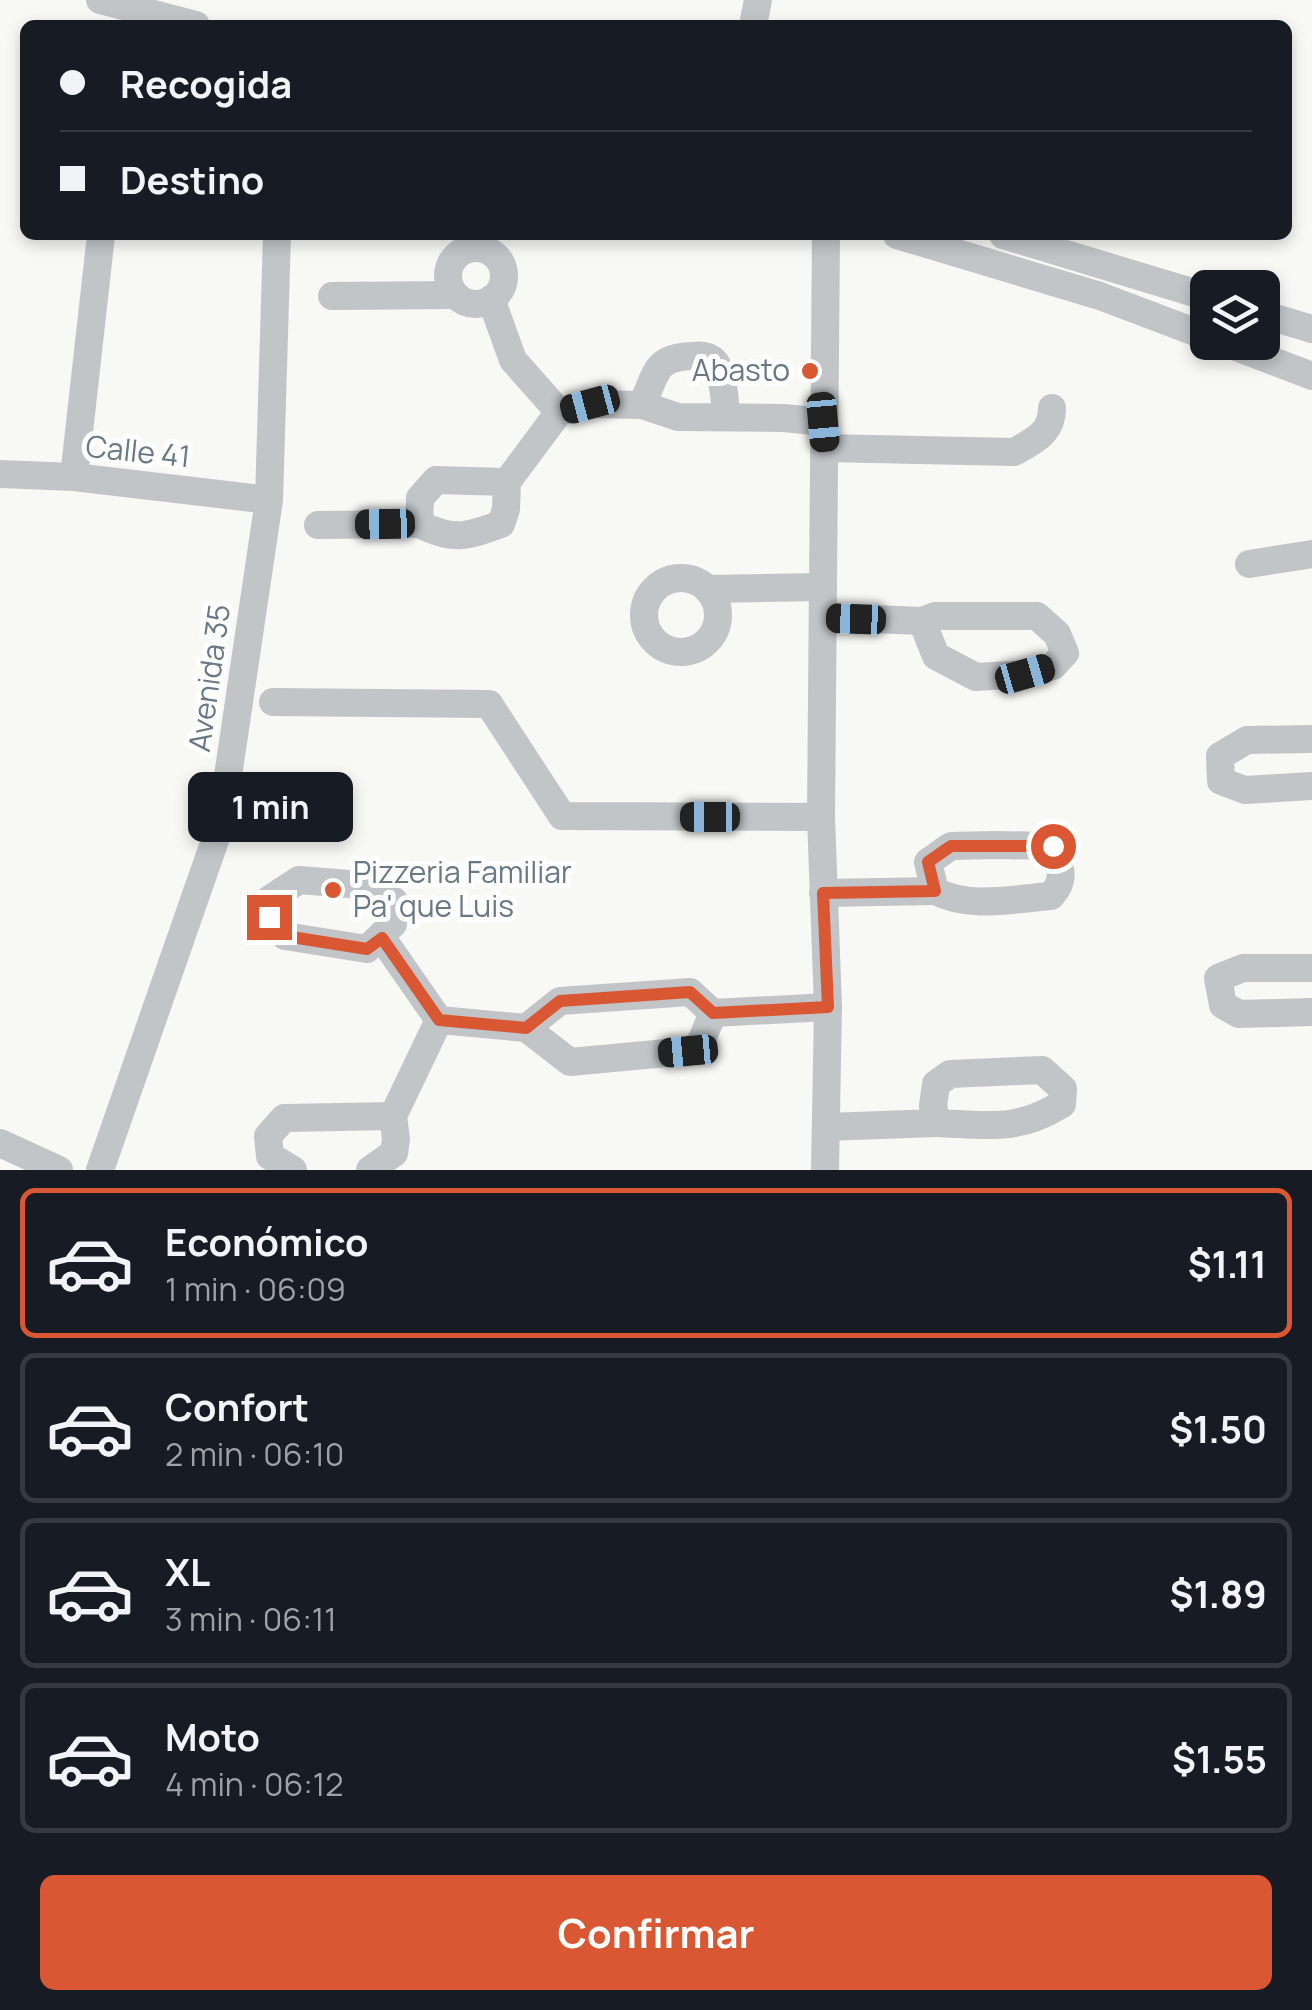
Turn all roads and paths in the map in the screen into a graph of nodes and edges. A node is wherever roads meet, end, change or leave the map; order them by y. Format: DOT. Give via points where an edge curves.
graph roads {
  1 [pos="100,0"];
  2 [pos="177,20"];
  3 [pos="100,240"];
  4 [pos="276,240"];
  5 [pos="826,240"];
  6 [pos="913,240"];
  7 [pos="1019,240"];
  8 [pos="1190,292"];
  9 [pos="456,295"];
  10 [pos="332,296"];
  11 [pos="492,299"];
  12 [pos="1280,319"];
  13 [pos="1312,329"];
  14 [pos="1190,330"];
  15 [pos="1270,360"];
  16 [pos="1312,376"];
  17 [pos="642,405"];
  18 [pos="1052,408"];
  19 [pos="559,412"];
  20 [pos="727,416"];
  21 [pos="824,435"];
  22 [pos="0,474"];
  23 [pos="74,477"];
  24 [pos="507,482"];
  25 [pos="269,500"];
  26 [pos="419,524"];
  27 [pos="318,526"];
  28 [pos="1312,554"];
  29 [pos="1248,564"];
  30 [pos="823,587"];
  31 [pos="707,588"];
  32 [pos="823,618"];
  33 [pos="922,620"];
  34 [pos="273,702"];
  35 [pos="1312,739"];
  36 [pos="1312,786"];
  37 [pos="820,818"];
  38 [pos="935,891"];
  39 [pos="823,893"];
  40 [pos="382,938"];
  41 [pos="1312,968"];
  42 [pos="828,1007"];
  43 [pos="1312,1012"];
  44 [pos="713,1013"];
  45 [pos="439,1020"];
  46 [pos="526,1028"];
  47 [pos="393,1116"];
  48 [pos="938,1123"];
  49 [pos="826,1126"];
  50 [pos="0,1143"];
  51 [pos="60,1170"];
  52 [pos="100,1170"];
  53 [pos="293,1170"];
  54 [pos="370,1170"];
  55 [pos="825,1170"];
  1 -- 2 [label="street"];
  3 -- 23 [label="street"];
  4 -- 25 [label="street, Avenida 35"];
  5 -- 21 [label="street"];
  6 -- 14 [label="street"];
  7 -- 8 [label="street"];
  9 -- 10 [label="street"];
  9 -- 11 [label="street" via="472,303"];
  9 -- 11 [label="street" via="448,278 452,261 466,250 484,249 498,259 504,276"];
  11 -- 19 [label="street" via="513,360"];
  12 -- 13 [label="street"];
  15 -- 16 [label="street"];
  17 -- 19 [label="street" via="590,404"];
  17 -- 20 [label="street" via="678,417"];
  17 -- 20 [label="street" via="663,361 706,355 718,368"];
  18 -- 21 [label="street" via="1052,422 1040,438 1014,452"];
  19 -- 24 [label="street"];
  20 -- 21 [label="street"];
  21 -- 30 [label="street"];
  22 -- 23 [label="street, Calle 41"];
  23 -- 25 [label="street, Calle 41"];
  24 -- 26 [label="street" via="436,480 420,498"];
  24 -- 26 [label="street" via="501,524 467,536 442,535"];
  25 -- 52 [label="street, Avenida 35" via="221,823"];
  26 -- 27 [label="street"];
  28 -- 29 [label="street"];
  30 -- 31 [label="street"];
  30 -- 32 [label="street"];
  32 -- 33 [label="street"];
  32 -- 37 [label="street"];
  34 -- 37 [label="street" via="489,704 562,816"];
  35 -- 36 [label="street" via="1247,740 1220,756 1221,782 1244,790"];
  37 -- 39 [label="street"];
  38 -- 39 [label="street"];
  39 -- 42 [label="street"];
  40 -- 45 [label="street"];
  41 -- 43 [label="street" via="1243,968 1218,978 1223,1005 1239,1014"];
  42 -- 44 [label="street"];
  42 -- 49 [label="street"];
  44 -- 46 [label="street" via="690,992 560,1001"];
  44 -- 46 [label="street" via="700,1044 688,1051 570,1062"];
  45 -- 46 [label="street"];
  45 -- 47 [label="street"];
  47 -- 53 [label="street" via="284,1118 268,1136 270,1156"];
  47 -- 54 [label="street" via="394,1153"];
  48 -- 49 [label="street"];
  49 -- 55 [label="street"];
  50 -- 51 [label="street"];
}
